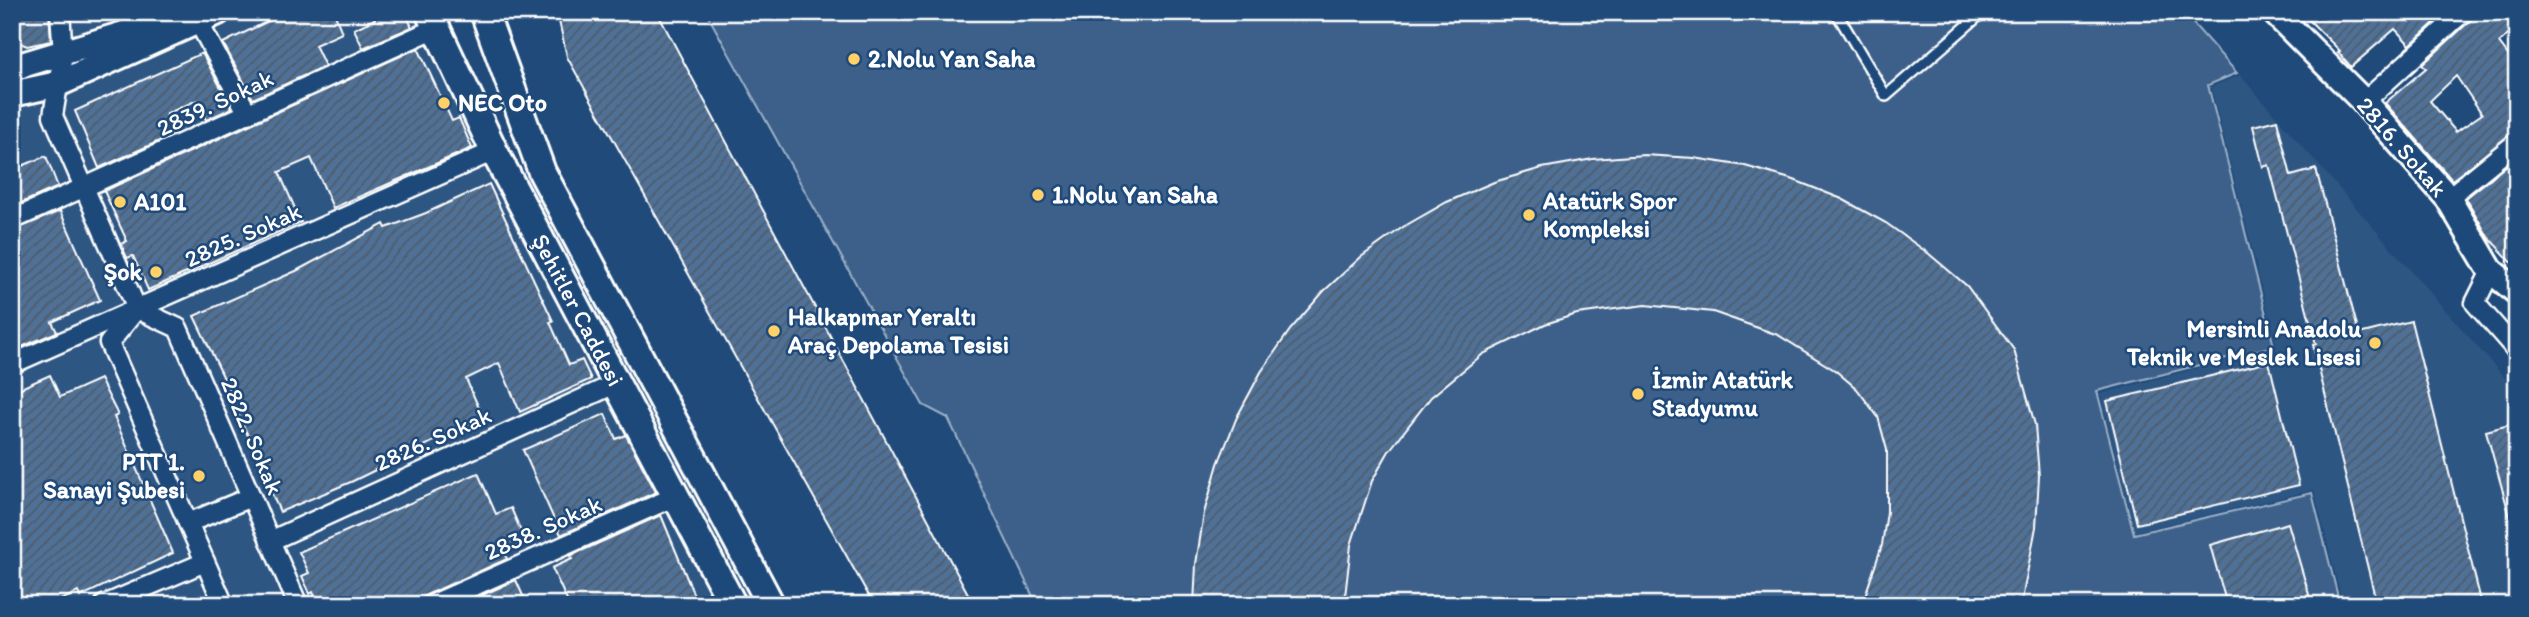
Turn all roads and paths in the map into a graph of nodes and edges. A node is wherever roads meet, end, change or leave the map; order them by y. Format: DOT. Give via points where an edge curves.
graph roads {
  1 [pos="60,12"];
  2 [pos="167,12"];
  3 [pos="484,12"];
  4 [pos="1836,12"];
  5 [pos="1983,12"];
  6 [pos="2463,12"];
  7 [pos="2277,13"];
  8 [pos="203,15"];
  9 [pos="433,20"];
  10 [pos="63,54"];
  11 [pos="12,68"];
  12 [pos="58,85"];
  13 [pos="12,94"];
  14 [pos="2364,102"];
  15 [pos="248,114"];
  16 [pos="2517,142"];
  17 [pos="494,151"];
  18 [pos="85,189"];
  19 [pos="2448,198"];
  20 [pos="12,220"];
  21 [pos="2491,271"];
  22 [pos="2517,292"];
  23 [pos="137,309"];
  24 [pos="2517,351"];
  25 [pos="12,364"];
  26 [pos="617,383"];
  27 [pos="676,496"];
  28 [pos="251,497"];
  29 [pos="188,523"];
  30 [pos="270,541"];
  31 [pos="205,562"];
  32 [pos="104,605"];
  33 [pos="224,605"];
  34 [pos="298,605"];
  35 [pos="431,605"];
  36 [pos="733,605"];
  37 [pos="771,605"];
  1 -- 10 [label="street"];
  2 -- 10 [label="street" via="124,34"];
  3 -- 37 [label="main road, Şehitler Caddesi" via="542,172"];
  4 -- 5 [label="lane" via="1886,96"];
  6 -- 14 [label="street"];
  7 -- 14 [label="street, 2816. Sokak"];
  8 -- 12 [label="street"];
  8 -- 15 [label="street"];
  9 -- 15 [label="street, 2839. Sokak"];
  9 -- 17 [label="main road, Şehitler Caddesi"];
  10 -- 11 [label="street"];
  10 -- 12 [label="street"];
  12 -- 13 [label="street"];
  12 -- 18 [label="street" via="53,116"];
  14 -- 19 [label="street, 2816. Sokak"];
  15 -- 18 [label="street, 2839. Sokak"];
  16 -- 19 [label="street"];
  17 -- 23 [label="street, 2825. Sokak"];
  17 -- 26 [label="main road, Şehitler Caddesi"];
  18 -- 20 [label="street, 2839. Sokak"];
  18 -- 23 [label="street"];
  19 -- 21 [label="street, 2816. Sokak"];
  21 -- 22 [label="street, 2816. Sokak"];
  21 -- 24 [label="street" via="2475,303"];
  23 -- 25 [label="street, 2825. Sokak"];
  23 -- 28 [label="street, 2822. Sokak" via="178,328"];
  23 -- 29 [label="street" via="109,343"];
  26 -- 27 [label="main road, Şehitler Caddesi"];
  26 -- 30 [label="street, 2826. Sokak"];
  27 -- 35 [label="street, 2838. Sokak"];
  27 -- 36 [label="main road, Şehitler Caddesi"];
  28 -- 29 [label="street"];
  28 -- 30 [label="street, 2822. Sokak"];
  29 -- 31 [label="street"];
  30 -- 34 [label="street, 2822. Sokak"];
  31 -- 32 [label="street"];
  31 -- 33 [label="street"];
}
